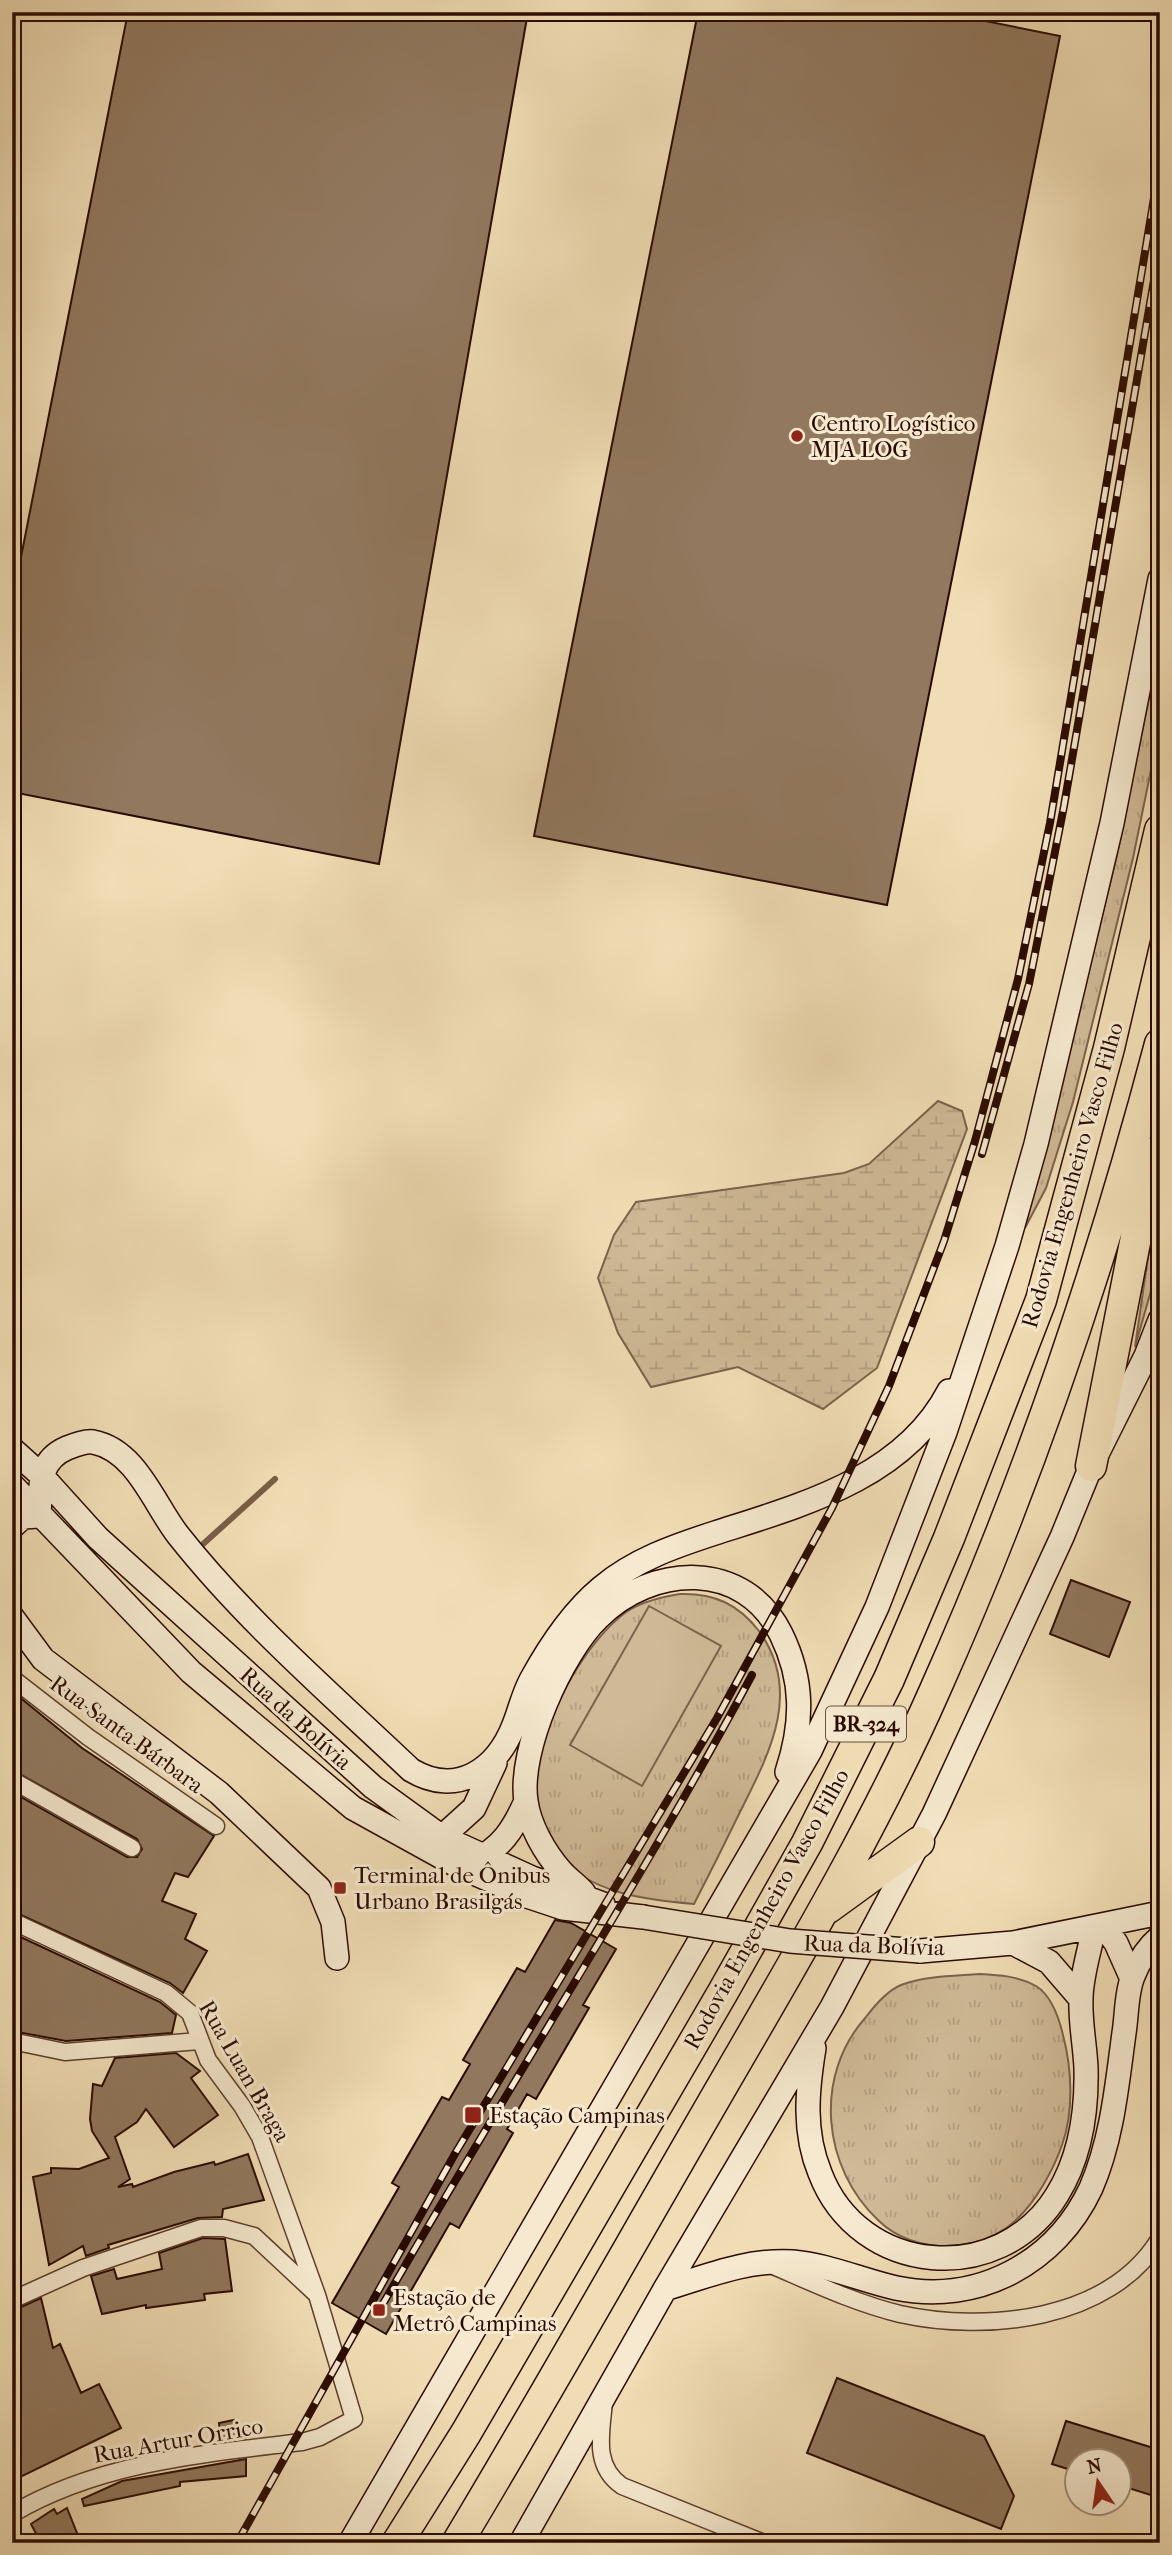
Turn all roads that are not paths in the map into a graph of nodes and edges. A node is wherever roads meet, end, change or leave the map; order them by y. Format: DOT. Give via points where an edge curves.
graph roads {
  1 [pos="1160,579"];
  2 [pos="1160,830"];
  3 [pos="1160,1045"];
  4 [pos="984,1311"];
  5 [pos="1160,1320"];
  6 [pos="12,1449"];
  7 [pos="1091,1466"];
  8 [pos="41,1475"];
  9 [pos="12,1485"];
  10 [pos="39,1516"];
  11 [pos="12,1527"];
  12 [pos="12,1618"];
  13 [pos="12,1678"];
  14 [pos="503,1744"];
  15 [pos="12,1780"];
  16 [pos="526,1801"];
  17 [pos="775,1808"];
  18 [pos="216,1826"];
  19 [pos="442,1838"];
  20 [pos="919,1842"];
  21 [pos="132,1848"];
  22 [pos="483,1857"];
  23 [pos="457,1866"];
  24 [pos="588,1898"];
  25 [pos="1160,1913"];
  26 [pos="819,1914"];
  27 [pos="636,1916"];
  28 [pos="12,1922"];
  29 [pos="1099,1926"];
  30 [pos="1160,1937"];
  31 [pos="1013,1943"];
  32 [pos="337,1958"];
  33 [pos="1132,1979"];
  34 [pos="1080,1998"];
  35 [pos="816,2035"];
  36 [pos="12,2041"];
  37 [pos="199,2041"];
  38 [pos="1160,2238"];
  39 [pos="765,2262"];
  40 [pos="665,2289"];
  41 [pos="317,2295"];
  42 [pos="12,2300"];
  43 [pos="604,2399"];
  44 [pos="354,2419"];
  45 [pos="12,2514"];
  46 [pos="350,2543"];
  47 [pos="397,2543"];
  48 [pos="457,2543"];
  49 [pos="521,2543"];
  50 [pos="764,2543"];
  1 -- 4 [label="main road" via="1112,823 1062,1039 1007,1246"];
  2 -- 47 [label="highway, Rodovia Engenheiro Vasco Filho / BR-324" via="1109,1048 1041,1300 889,1679 807,1843 723,1992"];
  3 -- 7 [label="highway" via="1138,1227"];
  3 -- 26 [label="highway, Rodovia Engenheiro Vasco Filho / BR-324" via="1123,1183 1018,1490 933,1695"];
  4 -- 14 [label="main road" via="944,1401 924,1430 891,1459 824,1495 638,1562 601,1588 545,1654 522,1695 514,1726"];
  4 -- 17 [label="main road" via="945,1432 877,1607 810,1751"];
  5 -- 7 [label="main road"];
  6 -- 8 [label="main road, Rua da Bolívia"];
  7 -- 20 [label="main road"];
  8 -- 10 [label="main road"];
  8 -- 14 [label="main road" via="46,1462 76,1444 92,1442 121,1457 178,1534 274,1641 424,1778 447,1782 477,1775"];
  8 -- 19 [label="main road, Rua da Bolívia" via="98,1538 210,1641 373,1787"];
  9 -- 10 [label="main road, Rua da Bolívia"];
  10 -- 11 [label="main road" via="23,1517"];
  10 -- 23 [label="main road, Rua da Bolívia" via="191,1672 269,1739 353,1808"];
  12 -- 32 [label="main road" via="43,1659 219,1793 319,1888 333,1922"];
  13 -- 18 [label="street, Rua Santa Bárbara"];
  14 -- 19 [label="main road" via="474,1808"];
  15 -- 21 [label="street"];
  16 -- 17 [label="main road" via="527,1768 539,1720 555,1679 579,1642 598,1617 627,1595 681,1578 741,1587 760,1601 787,1646 801,1695 800,1721"];
  16 -- 22 [label="main road" via="505,1840"];
  16 -- 24 [label="main road" via="548,1853"];
  17 -- 46 [label="main road"];
  19 -- 22 [label="main road, Rua da Bolívia"];
  20 -- 26 [label="highway"];
  20 -- 35 [label="main road"];
  22 -- 23 [label="main road"];
  22 -- 24 [label="main road, Rua da Bolívia"];
  23 -- 27 [label="main road, Rua da Bolívia" via="564,1908"];
  24 -- 27 [label="main road, Rua da Bolívia"];
  25 -- 29 [label="main road, Rua da Bolívia"];
  26 -- 48 [label="highway, Rodovia Engenheiro Vasco Filho / BR-324"];
  27 -- 31 [label="main road, Rua da Bolívia, bridge" via="790,1941 920,1951"];
  28 -- 37 [label="street, Rua Luan Braga" via="166,1993 190,2013"];
  29 -- 31 [label="main road, Rua da Bolívia"];
  29 -- 33 [label="main road" via="1116,1943"];
  29 -- 34 [label="main road"];
  30 -- 33 [label="main road" via="1142,1957"];
  31 -- 34 [label="main road" via="1049,1962"];
  33 -- 39 [label="main road" via="1113,2113 1096,2175 1084,2202 1046,2250 1023,2268 992,2282 928,2291 897,2288 807,2265"];
  34 -- 35 [label="main road" via="1084,2107 1070,2172 1042,2217 1027,2231 984,2252 955,2258 926,2259 901,2252 863,2231 834,2201 811,2145 807,2097"];
  35 -- 40 [label="main road"];
  36 -- 37 [label="street" via="65,2052"];
  37 -- 41 [label="street, Rua Luan Braga" via="260,2137"];
  38 -- 39 [label="street" via="1133,2272 1088,2300 996,2320 953,2322 900,2314"];
  39 -- 40 [label="main road"];
  40 -- 43 [label="main road"];
  41 -- 42 [label="street" via="254,2236 201,2228 83,2268"];
  41 -- 44 [label="street, Rua Luan Braga"];
  43 -- 49 [label="main road"];
  43 -- 50 [label="street" via="602,2463 609,2477"];
  44 -- 45 [label="street, Rua Artur Orrico" via="302,2442 186,2457 100,2475 62,2488"];
}
